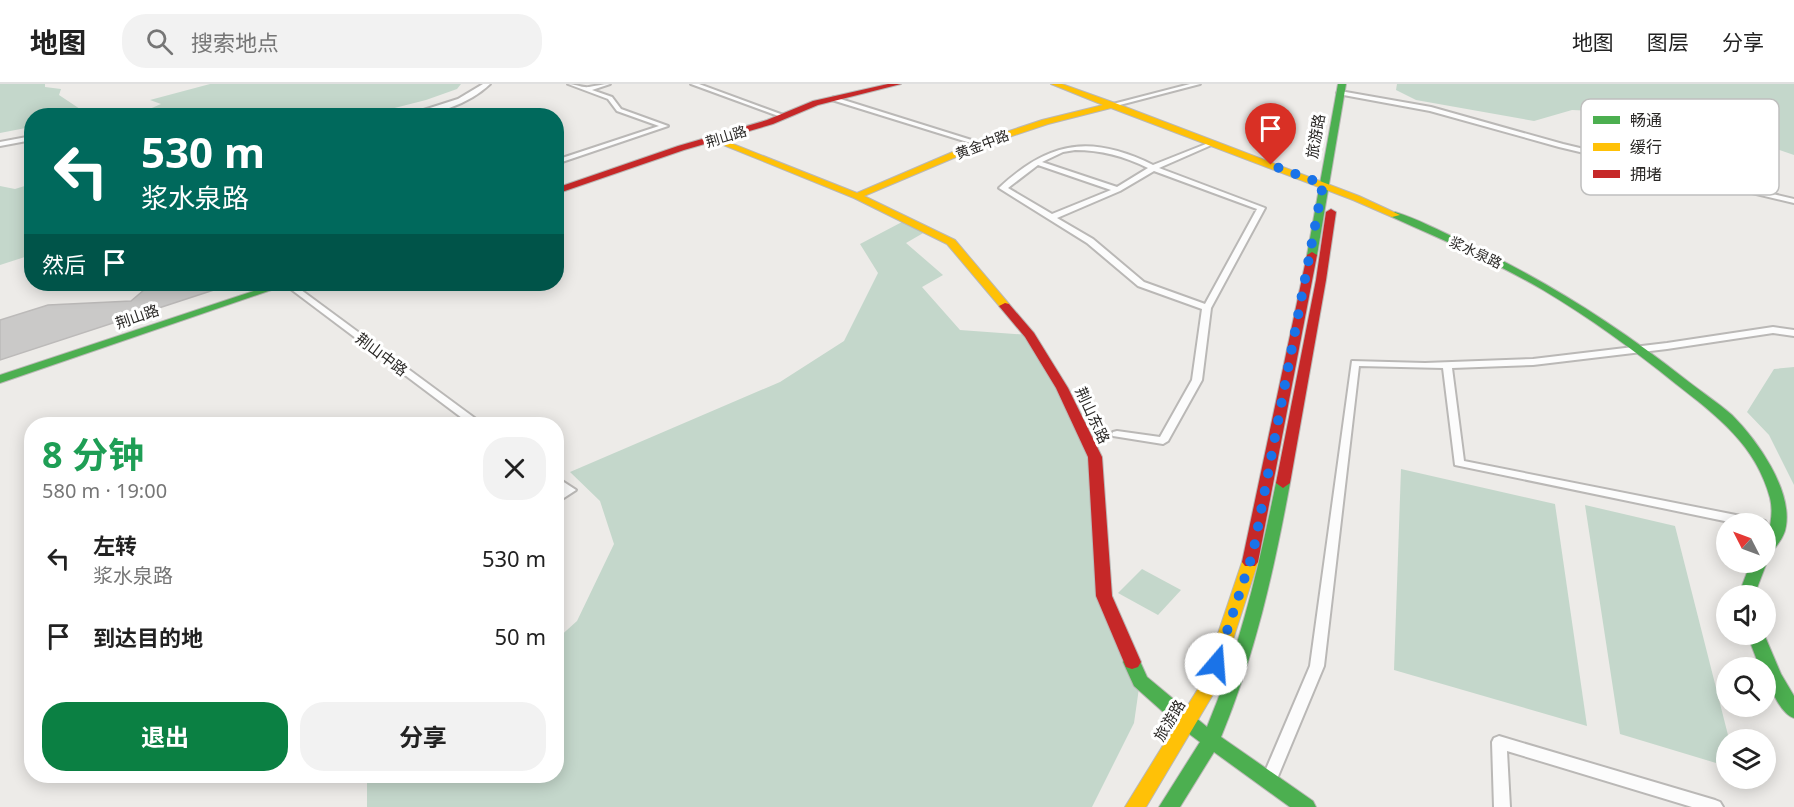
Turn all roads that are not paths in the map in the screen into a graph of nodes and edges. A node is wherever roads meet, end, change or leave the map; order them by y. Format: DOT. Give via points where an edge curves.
graph roads {
  1 [pos="487,84"];
  2 [pos="571,84"];
  3 [pos="607,84"];
  4 [pos="692,84"];
  5 [pos="897,84"];
  6 [pos="1055,84"];
  7 [pos="1197,84"];
  8 [pos="1347,89"];
  9 [pos="587,90"];
  10 [pos="834,99"];
  11 [pos="1112,105"];
  12 [pos="434,108"];
  13 [pos="783,116"];
  14 [pos="24,140"];
  15 [pos="715,140"];
  16 [pos="1213,142"];
  17 [pos="0,144"];
  18 [pos="979,144"];
  19 [pos="1581,151"];
  20 [pos="564,159"];
  21 [pos="1038,163"];
  22 [pos="1153,168"];
  23 [pos="1329,187"];
  24 [pos="564,188"];
  25 [pos="1118,190"];
  26 [pos="1769,195"];
  27 [pos="857,196"];
  28 [pos="1794,201"];
  29 [pos="1052,217"];
  30 [pos="265,291"];
  31 [pos="296,291"];
  32 [pos="1207,308"];
  33 [pos="1794,333"];
  34 [pos="1640,349"];
  35 [pos="1448,366"];
  36 [pos="0,379"];
  37 [pos="466,417"];
  38 [pos="1117,434"];
  39 [pos="1773,513"];
  40 [pos="1716,515"];
  41 [pos="1760,645"];
  42 [pos="1794,711"];
  43 [pos="1186,722"];
  44 [pos="1211,739"];
  45 [pos="1269,781"];
  46 [pos="1135,807"];
  47 [pos="1169,807"];
  48 [pos="1306,807"];
  49 [pos="1502,807"];
  50 [pos="1715,807"];
  1 -- 12 [label="street" via="480,91"];
  2 -- 9 [label="street"];
  3 -- 9 [label="street"];
  4 -- 13 [label="street"];
  5 -- 10 [label="main road, 荆山路"];
  6 -- 11 [label="main road, 浆水泉路"];
  7 -- 11 [label="street"];
  8 -- 19 [label="street"];
  8 -- 23 [label="main road, 旅游路"];
  9 -- 20 [label="street" via="610,98 619,110 665,126"];
  10 -- 13 [label="main road, 荆山路"];
  10 -- 18 [label="street"];
  11 -- 16 [label="main road, 浆水泉路"];
  11 -- 18 [label="main road, 黄金中路"];
  13 -- 15 [label="main road, 荆山路"];
  14 -- 17 [label="street"];
  15 -- 24 [label="main road, 荆山路"];
  15 -- 27 [label="main road, 荆山东路"];
  16 -- 22 [label="street"];
  16 -- 23 [label="main road, 浆水泉路"];
  18 -- 27 [label="main road, 黄金中路"];
  21 -- 22 [label="street" via="1051,155 1090,146"];
  21 -- 25 [label="street"];
  21 -- 29 [label="street" via="1003,188"];
  22 -- 25 [label="street"];
  22 -- 32 [label="street" via="1261,208"];
  23 -- 34 [label="main road, 浆水泉路" via="1484,255 1545,287"];
  23 -- 43 [label="main road, 旅游路" via="1253,553 1209,687"];
  23 -- 44 [label="main road, 旅游路" via="1321,280 1269,561 1237,672"];
  25 -- 29 [label="street"];
  26 -- 28 [label="street"];
  27 -- 43 [label="main road, 荆山东路" via="951,242 1030,335 1062,387 1095,457 1104,596 1140,681"];
  29 -- 32 [label="street" via="1089,241 1141,284"];
  30 -- 36 [label="main road, 荆山路"];
  31 -- 37 [label="street, 荆山中路"];
  32 -- 38 [label="street" via="1197,380 1163,441"];
  33 -- 34 [label="street" via="1773,330"];
  34 -- 35 [label="street" via="1533,362"];
  34 -- 39 [label="main road, 浆水泉路" via="1728,419 1749,444 1770,478 1778,502"];
  35 -- 40 [label="street" via="1459,463"];
  35 -- 45 [label="street" via="1355,363 1317,666"];
  41 -- 42 [label="main road"];
  43 -- 44 [label="main road, 荆山东路"];
  43 -- 46 [label="main road, 旅游路"];
  44 -- 45 [label="main road, 荆山东路"];
  44 -- 47 [label="main road, 旅游路"];
  45 -- 48 [label="main road, 荆山东路"];
  49 -- 50 [label="street" via="1499,742"];
}
